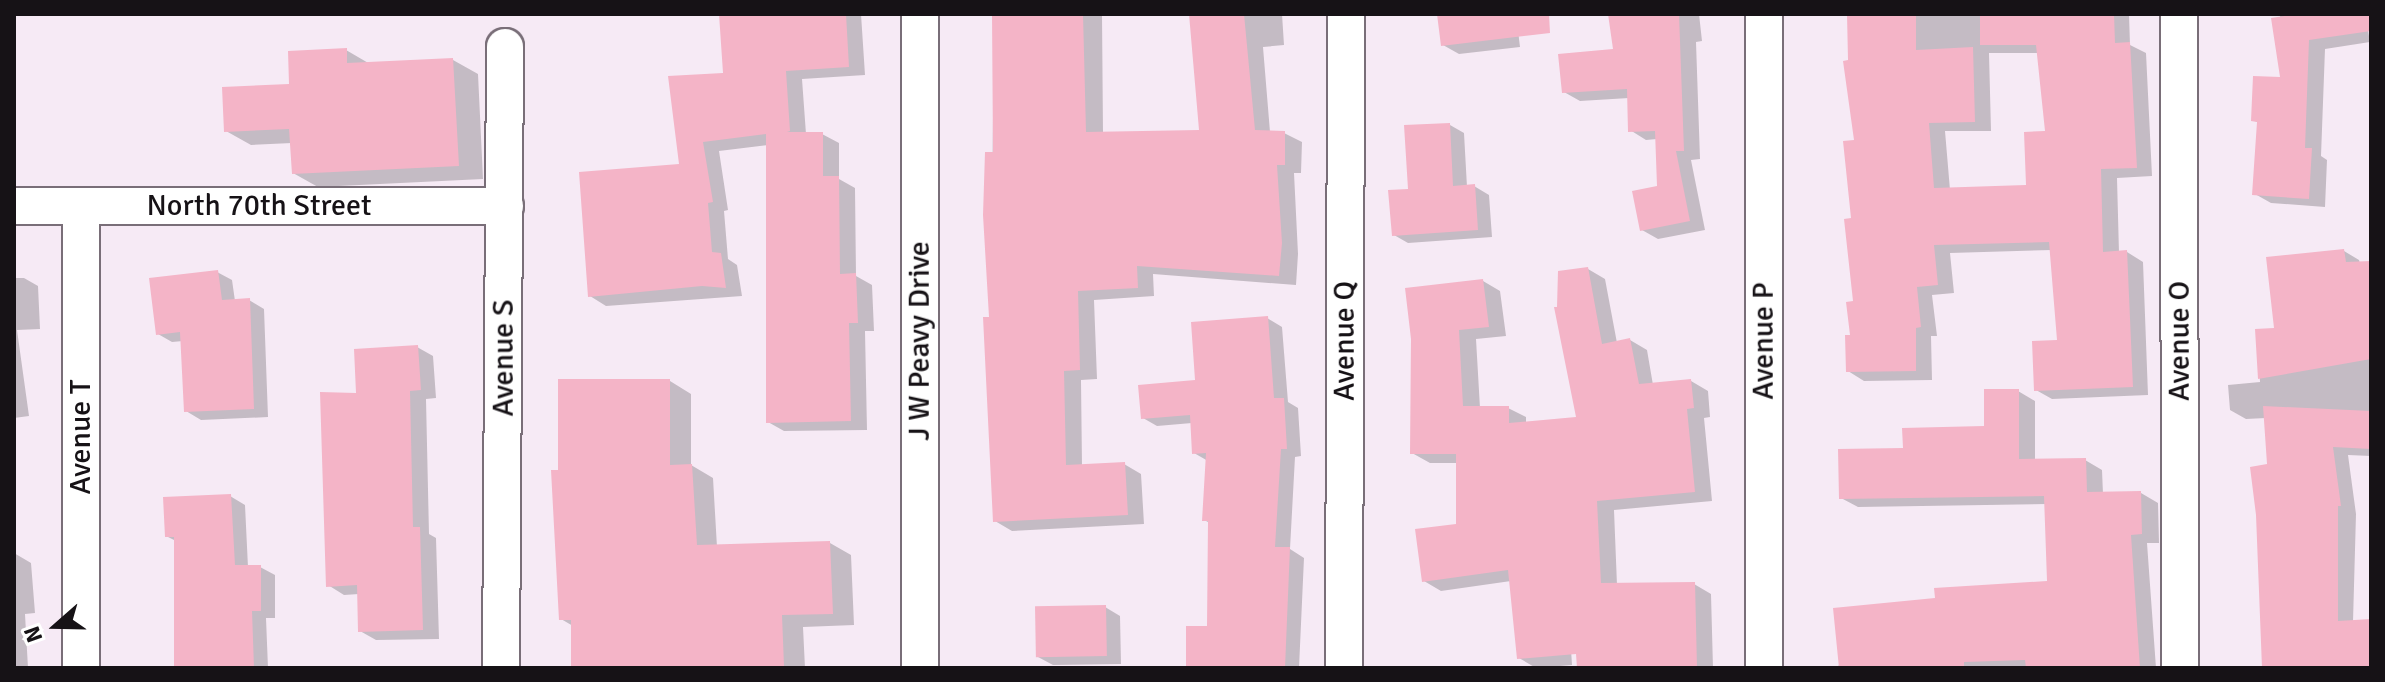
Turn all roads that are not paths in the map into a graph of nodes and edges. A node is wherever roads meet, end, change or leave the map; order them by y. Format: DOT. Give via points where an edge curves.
graph roads {
  1 [pos="920,14"];
  2 [pos="1346,14"];
  3 [pos="1764,14"];
  4 [pos="2179,14"];
  5 [pos="505,47"];
  6 [pos="14,206"];
  7 [pos="81,206"];
  8 [pos="505,206"];
  9 [pos="81,668"];
  10 [pos="501,668"];
  11 [pos="920,668"];
  12 [pos="1344,668"];
  13 [pos="1764,668"];
  14 [pos="2180,668"];
  1 -- 11 [label="street, J W Peavy Drive"];
  2 -- 12 [label="street, Avenue Q"];
  3 -- 13 [label="street, Avenue P"];
  4 -- 14 [label="street, Avenue O"];
  5 -- 8 [label="street, Avenue S"];
  6 -- 7 [label="street, North 70th Street"];
  7 -- 8 [label="street, North 70th Street"];
  7 -- 9 [label="street, Avenue T"];
  8 -- 10 [label="street, Avenue S"];
}
